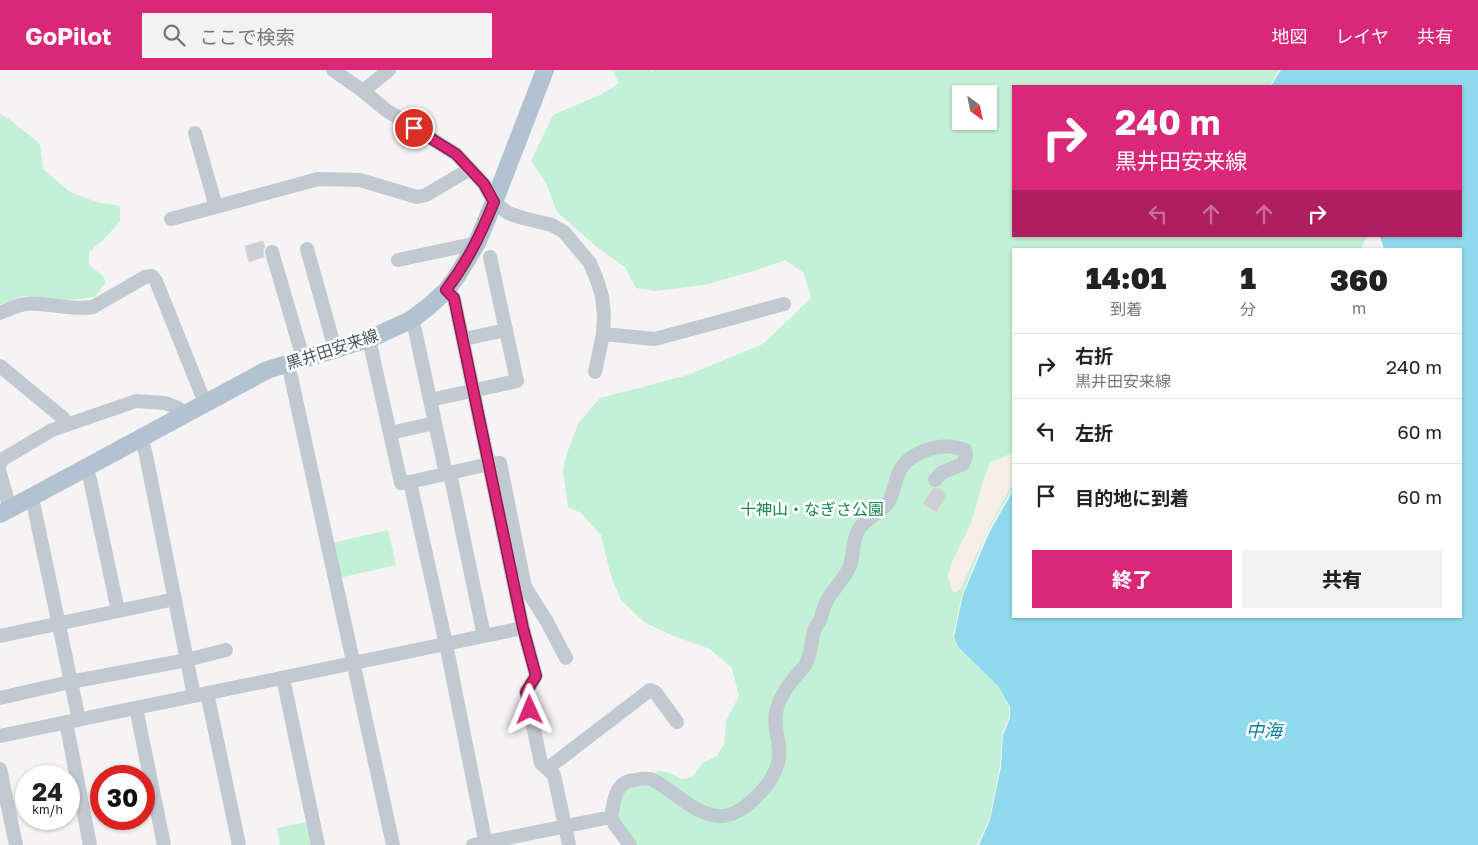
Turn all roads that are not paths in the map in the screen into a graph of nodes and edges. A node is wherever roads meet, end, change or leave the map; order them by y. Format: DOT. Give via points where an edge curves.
graph roads {
  1 [pos="333,70"];
  2 [pos="389,70"];
  3 [pos="545,70"];
  4 [pos="363,91"];
  5 [pos="195,133"];
  6 [pos="470,169"];
  7 [pos="494,202"];
  8 [pos="216,207"];
  9 [pos="171,219"];
  10 [pos="477,243"];
  11 [pos="307,249"];
  12 [pos="272,252"];
  13 [pos="490,257"];
  14 [pos="398,260"];
  15 [pos="446,290"];
  16 [pos="784,304"];
  17 [pos="0,313"];
  18 [pos="411,320"];
  19 [pos="506,330"];
  20 [pos="603,334"];
  21 [pos="369,339"];
  22 [pos="464,339"];
  23 [pos="336,349"];
  24 [pos="296,360"];
  25 [pos="0,366"];
  26 [pos="596,372"];
  27 [pos="474,391"];
  28 [pos="430,400"];
  29 [pos="205,403"];
  30 [pos="184,414"];
  31 [pos="435,423"];
  32 [pos="66,424"];
  33 [pos="390,434"];
  34 [pos="141,438"];
  35 [pos="0,464"];
  36 [pos="489,464"];
  37 [pos="85,468"];
  38 [pos="0,473"];
  39 [pos="448,473"];
  40 [pos="936,480"];
  41 [pos="410,482"];
  42 [pos="30,498"];
  43 [pos="5,511"];
  44 [pos="175,599"];
  45 [pos="118,611"];
  46 [pos="58,624"];
  47 [pos="523,628"];
  48 [pos="0,636"];
  49 [pos="484,636"];
  50 [pos="446,644"];
  51 [pos="226,650"];
  52 [pos="566,658"];
  53 [pos="187,660"];
  54 [pos="354,663"];
  55 [pos="283,678"];
  56 [pos="70,682"];
  57 [pos="201,694"];
  58 [pos="0,698"];
  59 [pos="136,708"];
  60 [pos="72,721"];
  61 [pos="677,722"];
  62 [pos="0,736"];
  63 [pos="548,768"];
  64 [pos="0,769"];
  65 [pos="610,817"];
  66 [pos="566,827"];
  67 [pos="482,844"];
  68 [pos="16,845"];
  69 [pos="90,845"];
  70 [pos="164,845"];
  71 [pos="239,845"];
  72 [pos="318,845"];
  73 [pos="393,845"];
  74 [pos="570,845"];
  75 [pos="630,845"];
  1 -- 4 [label="street"];
  2 -- 4 [label="street"];
  3 -- 7 [label="main road, 黒井田安来線"];
  4 -- 6 [label="street" via="386,110 456,154"];
  5 -- 8 [label="street"];
  6 -- 7 [label="street"];
  6 -- 8 [label="street" via="417,197 360,180 318,180"];
  7 -- 10 [label="main road, 黒井田安来線"];
  7 -- 20 [label="street" via="508,213 552,225 564,232 583,254 590,263 602,296"];
  8 -- 9 [label="street"];
  10 -- 14 [label="street"];
  10 -- 15 [label="main road, 黒井田安来線"];
  11 -- 23 [label="street"];
  12 -- 24 [label="street"];
  13 -- 19 [label="street"];
  15 -- 18 [label="main road, 黒井田安来線"];
  15 -- 22 [label="street" via="454,298"];
  16 -- 20 [label="street" via="655,338"];
  17 -- 29 [label="street" via="24,304 93,307 152,276"];
  18 -- 21 [label="main road, 黒井田安来線"];
  18 -- 28 [label="street"];
  19 -- 22 [label="street"];
  19 -- 27 [label="street" via="517,381"];
  20 -- 26 [label="street"];
  21 -- 23 [label="main road, 黒井田安来線"];
  21 -- 33 [label="street"];
  22 -- 27 [label="street"];
  23 -- 24 [label="main road, 黒井田安来線"];
  24 -- 29 [label="main road, 黒井田安来線" via="267,370"];
  24 -- 54 [label="street"];
  25 -- 32 [label="street" via="63,418"];
  27 -- 28 [label="street"];
  27 -- 36 [label="street"];
  28 -- 31 [label="street"];
  29 -- 30 [label="main road, 黒井田安来線"];
  30 -- 32 [label="street" via="165,403 136,401"];
  30 -- 34 [label="main road, 黒井田安来線"];
  31 -- 33 [label="street"];
  31 -- 39 [label="street"];
  32 -- 35 [label="street" via="3,459"];
  33 -- 41 [label="street" via="401,484"];
  34 -- 37 [label="main road, 黒井田安来線"];
  34 -- 44 [label="street"];
  36 -- 39 [label="street"];
  36 -- 47 [label="street"];
  36 -- 52 [label="street" via="500,463 526,587"];
  37 -- 42 [label="main road, 黒井田安来線"];
  37 -- 45 [label="street"];
  38 -- 43 [label="street"];
  39 -- 41 [label="street"];
  39 -- 49 [label="street"];
  40 -- 65 [label="street" via="941,473 963,464 965,450 941,447 908,460 900,470 889,501 858,529 851,563 824,605 805,665 781,696 775,722 780,746 779,762 762,792 734,813 720,816 694,807 650,779 631,780 619,788"];
  41 -- 50 [label="street"];
  42 -- 43 [label="main road, 黒井田安来線"];
  42 -- 46 [label="street"];
  44 -- 45 [label="street"];
  44 -- 53 [label="street"];
  45 -- 46 [label="street"];
  46 -- 48 [label="street"];
  46 -- 56 [label="street"];
  47 -- 49 [label="street"];
  47 -- 63 [label="street" via="536,676 526,692 542,762"];
  49 -- 50 [label="street"];
  50 -- 54 [label="street"];
  50 -- 67 [label="street"];
  51 -- 53 [label="street"];
  53 -- 56 [label="street"];
  53 -- 57 [label="street"];
  54 -- 55 [label="street"];
  54 -- 73 [label="street"];
  55 -- 57 [label="street"];
  55 -- 72 [label="street"];
  56 -- 58 [label="street"];
  56 -- 60 [label="street"];
  57 -- 59 [label="street"];
  57 -- 71 [label="street"];
  59 -- 60 [label="street"];
  59 -- 70 [label="street"];
  60 -- 62 [label="street"];
  60 -- 69 [label="street"];
  61 -- 63 [label="street" via="655,692 650,690"];
  63 -- 66 [label="street" via="554,775"];
  64 -- 68 [label="street"];
  65 -- 66 [label="street"];
  65 -- 75 [label="street"];
  66 -- 67 [label="street"];
  66 -- 74 [label="street"];
}
